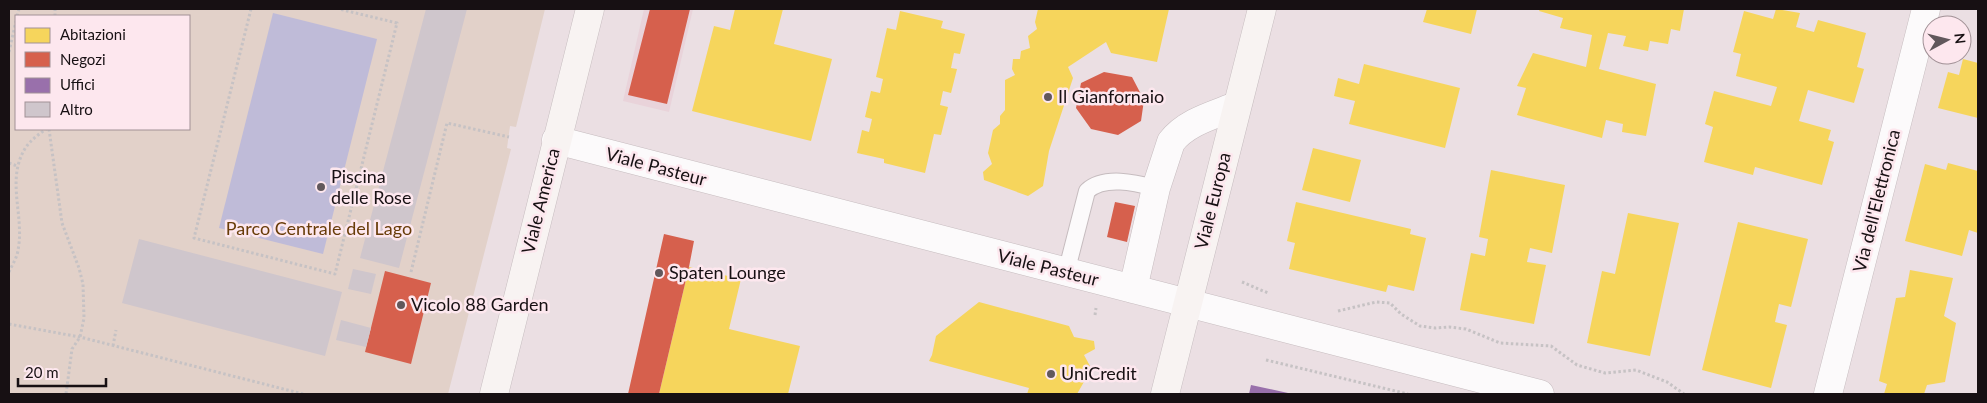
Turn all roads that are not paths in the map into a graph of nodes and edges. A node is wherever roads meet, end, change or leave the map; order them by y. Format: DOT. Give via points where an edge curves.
graph roads {
  1 [pos="590,9"];
  2 [pos="1262,9"];
  3 [pos="1926,9"];
  4 [pos="1236,106"];
  5 [pos="556,140"];
  6 [pos="1156,188"];
  7 [pos="1066,273"];
  8 [pos="1133,290"];
  9 [pos="1188,304"];
  10 [pos="494,394"];
  11 [pos="1165,394"];
  12 [pos="1540,394"];
  13 [pos="1828,394"];
  1 -- 5 [label="street, Viale America"];
  2 -- 4 [label="street, Viale Europa"];
  3 -- 13 [label="street, Via dell'Elettronica"];
  4 -- 6 [label="street" via="1188,126 1176,135 1168,149"];
  4 -- 9 [label="street, Viale Europa"];
  5 -- 7 [label="street, Viale Pasteur"];
  5 -- 10 [label="street, Viale America"];
  6 -- 7 [label="lane" via="1124,182 1087,191"];
  6 -- 8 [label="street"];
  7 -- 8 [label="street, Viale Pasteur"];
  8 -- 9 [label="street, Viale Pasteur"];
  9 -- 11 [label="street, Viale Europa"];
  9 -- 12 [label="street, Viale Pasteur"];
}
